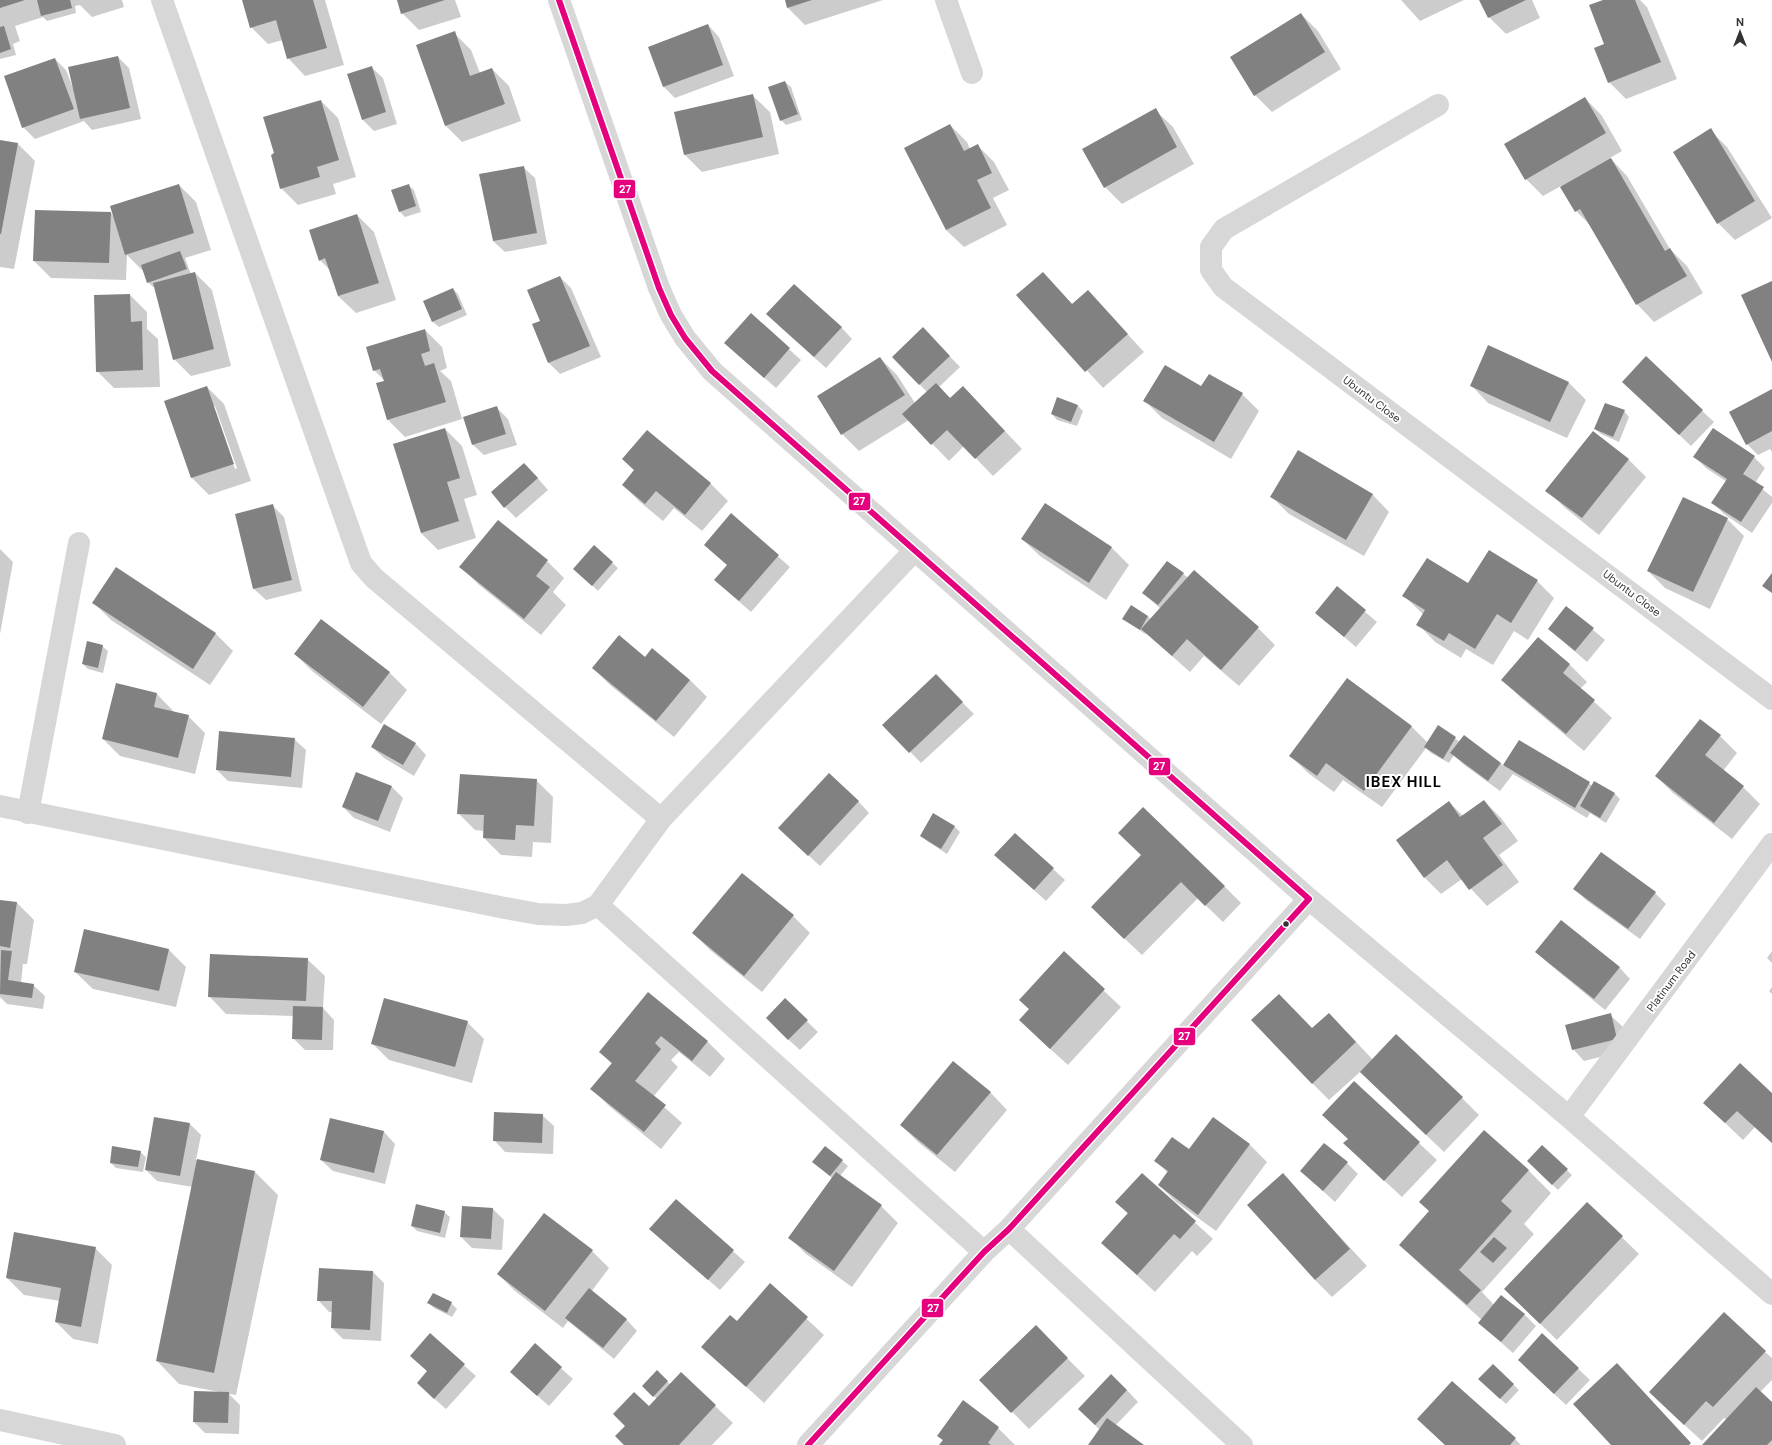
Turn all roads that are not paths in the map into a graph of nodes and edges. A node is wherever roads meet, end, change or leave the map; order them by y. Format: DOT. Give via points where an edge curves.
graph roads {
  1 [pos="162,0"];
  2 [pos="559,0"];
  3 [pos="946,0"];
  4 [pos="972,73"];
  5 [pos="1438,105"];
  6 [pos="79,543"];
  7 [pos="914,551"];
  8 [pos="1772,698"];
  9 [pos="0,806"];
  10 [pos="28,813"];
  11 [pos="661,819"];
  12 [pos="1772,844"];
  13 [pos="1309,899"];
  14 [pos="598,905"];
  15 [pos="1569,1117"];
  16 [pos="1008,1230"];
  17 [pos="984,1252"];
  18 [pos="1772,1294"];
  19 [pos="0,1420"];
  20 [pos="115,1445"];
  21 [pos="808,1445"];
  22 [pos="1242,1445"];
  1 -- 11 [label="street" via="361,562 374,578"];
  2 -- 7 [label="street" via="659,288 685,338 712,371"];
  3 -- 4 [label="street"];
  5 -- 8 [label="street, Ubuntu Close" via="1224,229 1211,247 1211,270 1223,287"];
  6 -- 10 [label="street"];
  7 -- 11 [label="street"];
  7 -- 13 [label="street"];
  9 -- 10 [label="street"];
  10 -- 14 [label="street" via="532,912 566,915 582,913"];
  11 -- 14 [label="street"];
  12 -- 15 [label="street, Platinum Road"];
  13 -- 15 [label="street"];
  13 -- 16 [label="street"];
  14 -- 17 [label="street"];
  15 -- 18 [label="street"];
  16 -- 17 [label="street"];
  16 -- 22 [label="street"];
  17 -- 21 [label="street"];
  19 -- 20 [label="street"];
}
